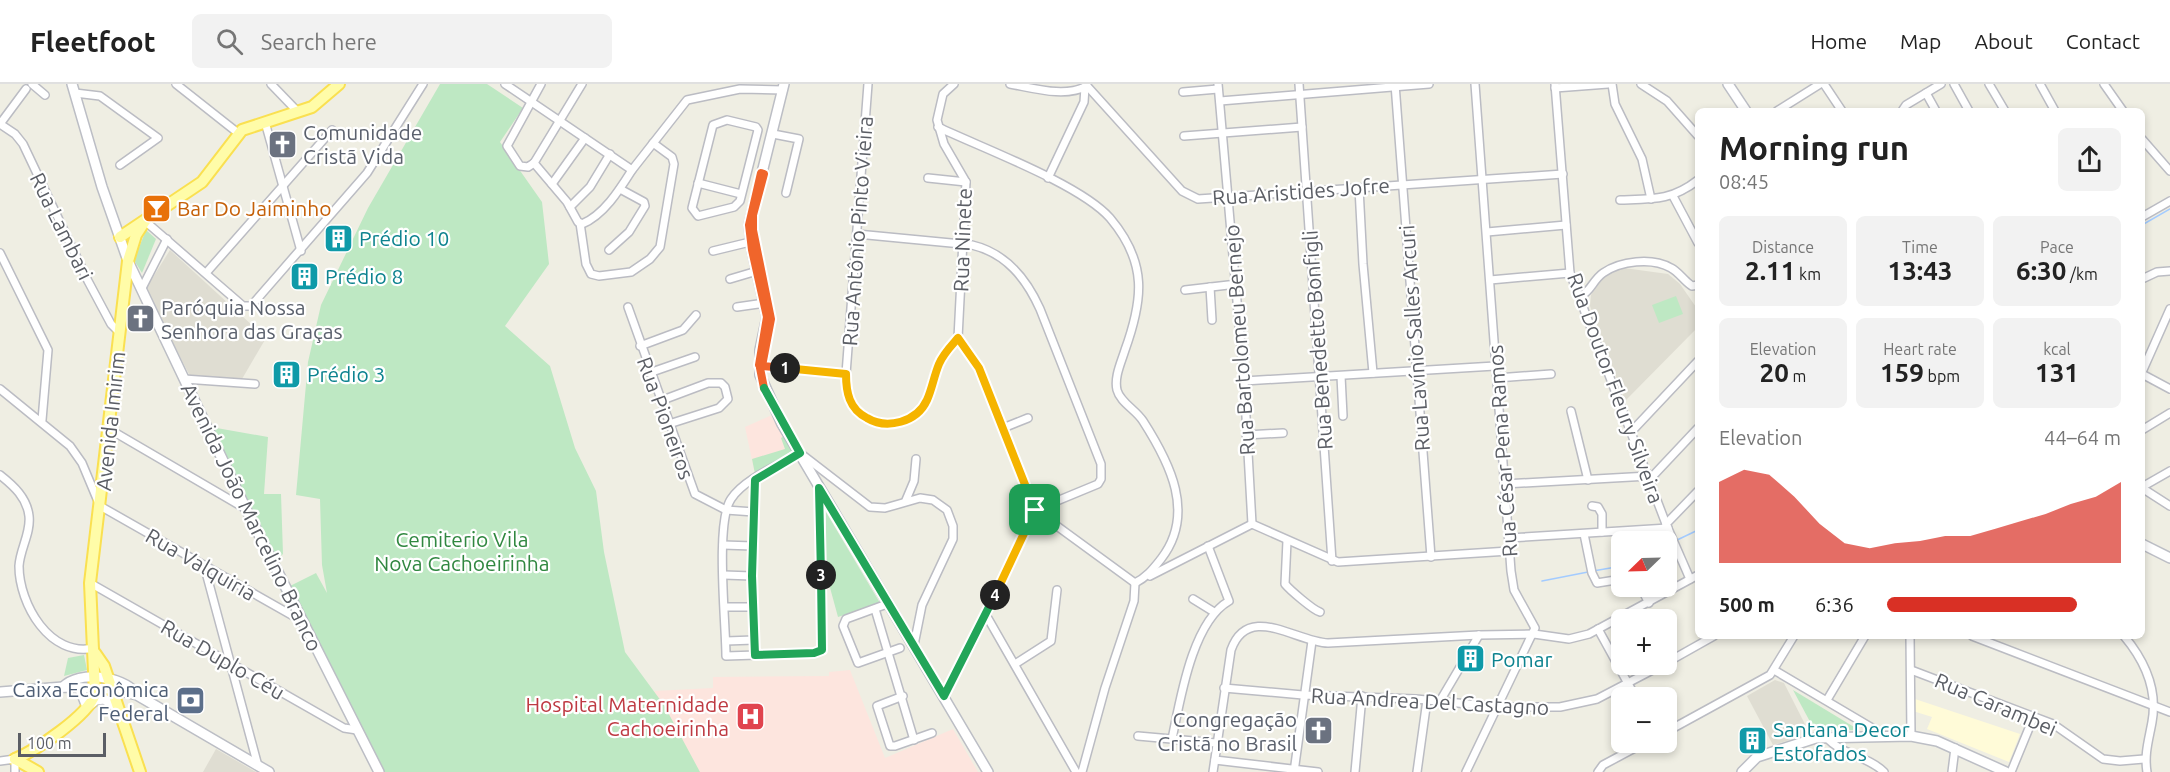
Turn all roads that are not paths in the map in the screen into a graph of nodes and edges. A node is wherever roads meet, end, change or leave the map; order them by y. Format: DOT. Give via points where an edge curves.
graph roads {
  1 [pos="176,84"];
  2 [pos="271,84"];
  3 [pos="339,84"];
  4 [pos="423,84"];
  5 [pos="505,84"];
  6 [pos="541,84"];
  7 [pos="582,84"];
  8 [pos="868,84"];
  9 [pos="954,84"];
  10 [pos="1010,84"];
  11 [pos="1299,84"];
  12 [pos="1429,84"];
  13 [pos="1475,84"];
  14 [pos="1610,84"];
  15 [pos="1641,84"];
  16 [pos="1728,84"];
  17 [pos="1822,84"];
  18 [pos="1941,84"];
  19 [pos="1954,84"];
  20 [pos="1989,84"];
  21 [pos="2040,84"];
  22 [pos="2104,84"];
  23 [pos="1395,85"];
  24 [pos="29,86"];
  25 [pos="784,86"];
  26 [pos="1087,86"];
  27 [pos="1555,86"];
  28 [pos="1218,87"];
  29 [pos="73,89"];
  30 [pos="1183,92"];
  31 [pos="1926,93"];
  32 [pos="45,95"];
  33 [pos="1299,95"];
  34 [pos="530,100"];
  35 [pos="1220,101"];
  36 [pos="1744,108"];
  37 [pos="1782,108"];
  38 [pos="1840,108"];
  39 [pos="1904,108"];
  40 [pos="1934,108"];
  41 [pos="1967,108"];
  42 [pos="2004,108"];
  43 [pos="2053,108"];
  44 [pos="2121,108"];
  45 [pos="298,112"];
  46 [pos="559,120"];
  47 [pos="266,122"];
  48 [pos="0,124"];
  49 [pos="938,127"];
  50 [pos="1302,127"];
  51 [pos="332,130"];
  52 [pos="237,133"];
  53 [pos="1221,133"];
  54 [pos="1695,133"];
  55 [pos="774,134"];
  56 [pos="1184,136"];
  57 [pos="585,138"];
  58 [pos="654,143"];
  59 [pos="2145,150"];
  60 [pos="610,154"];
  61 [pos="534,163"];
  62 [pos="120,165"];
  63 [pos="632,170"];
  64 [pos="748,170"];
  65 [pos="2170,171"];
  66 [pos="762,174"];
  67 [pos="1563,174"];
  68 [pos="928,178"];
  69 [pos="1048,178"];
  70 [pos="1482,178"];
  71 [pos="966,182"];
  72 [pos="1695,182"];
  73 [pos="698,183"];
  74 [pos="284,184"];
  75 [pos="552,184"];
  76 [pos="1402,184"];
  77 [pos="1359,188"];
  78 [pos="620,189"];
  79 [pos="726,192"];
  80 [pos="1306,192"];
  81 [pos="786,193"];
  82 [pos="741,194"];
  83 [pos="1673,196"];
  84 [pos="1229,198"];
  85 [pos="1651,199"];
  86 [pos="1620,200"];
  87 [pos="2170,201"];
  88 [pos="570,207"];
  89 [pos="731,208"];
  90 [pos="2145,215"];
  91 [pos="145,221"];
  92 [pos="580,223"];
  93 [pos="1566,225"];
  94 [pos="1487,232"];
  95 [pos="857,234"];
  96 [pos="1695,234"];
  97 [pos="120,237"];
  98 [pos="167,239"];
  99 [pos="750,242"];
  100 [pos="964,245"];
  101 [pos="609,250"];
  102 [pos="301,251"];
  103 [pos="713,251"];
  104 [pos="0,253"];
  105 [pos="128,261"];
  106 [pos="757,271"];
  107 [pos="2170,271"];
  108 [pos="206,273"];
  109 [pos="1570,273"];
  110 [pos="2145,278"];
  111 [pos="730,279"];
  112 [pos="1490,280"];
  113 [pos="1236,284"];
  114 [pos="1695,286"];
  115 [pos="1210,287"];
  116 [pos="142,288"];
  117 [pos="1185,290"];
  118 [pos="1581,296"];
  119 [pos="765,303"];
  120 [pos="737,307"];
  121 [pos="627,308"];
  122 [pos="2169,313"];
  123 [pos="696,315"];
  124 [pos="1212,320"];
  125 [pos="2167,327"];
  126 [pos="119,332"];
  127 [pos="958,338"];
  128 [pos="640,346"];
  129 [pos="695,357"];
  130 [pos="1695,364"];
  131 [pos="760,366"];
  132 [pos="1496,366"];
  133 [pos="2145,367"];
  134 [pos="1417,370"];
  135 [pos="650,373"];
  136 [pos="1373,373"];
  137 [pos="846,374"];
  138 [pos="1551,374"];
  139 [pos="2145,375"];
  140 [pos="1341,376"];
  141 [pos="1321,378"];
  142 [pos="1497,378"];
  143 [pos="184,379"];
  144 [pos="1244,381"];
  145 [pos="255,384"];
  146 [pos="0,388"];
  147 [pos="2170,389"];
  148 [pos="660,401"];
  149 [pos="1570,411"];
  150 [pos="2170,413"];
  151 [pos="1343,416"];
  152 [pos="1028,418"];
  153 [pos="42,420"];
  154 [pos="669,424"];
  155 [pos="1003,428"];
  156 [pos="2145,428"];
  157 [pos="108,429"];
  158 [pos="1695,431"];
  159 [pos="1631,432"];
  160 [pos="1283,434"];
  161 [pos="1246,435"];
  162 [pos="800,453"];
  163 [pos="916,459"];
  164 [pos="2170,471"];
  165 [pos="0,476"];
  166 [pos="1649,478"];
  167 [pos="755,480"];
  168 [pos="1588,480"];
  169 [pos="103,482"];
  170 [pos="91,484"];
  171 [pos="1504,484"];
  172 [pos="2145,486"];
  173 [pos="819,488"];
  174 [pos="2145,490"];
  175 [pos="1695,494"];
  176 [pos="906,500"];
  177 [pos="100,506"];
  178 [pos="1592,506"];
  179 [pos="2170,506"];
  180 [pos="246,509"];
  181 [pos="726,510"];
  182 [pos="1035,510"];
  183 [pos="754,512"];
  184 [pos="1252,524"];
  185 [pos="1667,526"];
  186 [pos="1602,532"];
  187 [pos="1584,534"];
  188 [pos="1509,538"];
  189 [pos="1287,541"];
  190 [pos="723,545"];
  191 [pos="753,546"];
  192 [pos="1208,546"];
  193 [pos="2145,546"];
  194 [pos="1509,551"];
  195 [pos="1431,557"];
  196 [pos="2170,558"];
  197 [pos="1332,561"];
  198 [pos="204,565"];
  199 [pos="724,575"];
  200 [pos="752,576"];
  201 [pos="1695,576"];
  202 [pos="1147,577"];
  203 [pos="1690,579"];
  204 [pos="1611,581"];
  205 [pos="90,583"];
  206 [pos="1135,583"];
  207 [pos="1057,590"];
  208 [pos="1646,597"];
  209 [pos="1193,599"];
  210 [pos="1649,603"];
  211 [pos="887,604"];
  212 [pos="725,607"];
  213 [pos="753,607"];
  214 [pos="875,609"];
  215 [pos="1214,612"];
  216 [pos="1320,612"];
  217 [pos="986,615"];
  218 [pos="302,621"];
  219 [pos="1598,629"];
  220 [pos="1479,634"];
  221 [pos="1534,634"];
  222 [pos="1709,639"];
  223 [pos="1792,639"];
  224 [pos="1863,639"];
  225 [pos="1910,639"];
  226 [pos="1980,639"];
  227 [pos="2125,639"];
  228 [pos="754,640"];
  229 [pos="726,641"];
  230 [pos="1312,641"];
  231 [pos="914,645"];
  232 [pos="900,648"];
  233 [pos="94,651"];
  234 [pos="889,653"];
  235 [pos="755,655"];
  236 [pos="1677,657"];
  237 [pos="232,664"];
  238 [pos="1015,664"];
  239 [pos="1774,670"];
  240 [pos="1911,670"];
  241 [pos="1645,675"];
  242 [pos="94,683"];
  243 [pos="110,684"];
  244 [pos="1629,684"];
  245 [pos="63,687"];
  246 [pos="1630,687"];
  247 [pos="1224,688"];
  248 [pos="80,689"];
  249 [pos="0,692"];
  250 [pos="137,695"];
  251 [pos="1303,695"];
  252 [pos="903,696"];
  253 [pos="944,696"];
  254 [pos="1362,696"];
  255 [pos="1427,700"];
  256 [pos="1827,700"];
  257 [pos="1440,701"];
  258 [pos="2154,706"];
  259 [pos="87,707"];
  260 [pos="1499,707"];
  261 [pos="120,712"];
  262 [pos="2170,712"];
  263 [pos="2034,716"];
  264 [pos="1677,726"];
  265 [pos="357,730"];
  266 [pos="932,733"];
  267 [pos="1138,736"];
  268 [pos="1911,736"];
  269 [pos="1882,737"];
  270 [pos="1827,738"];
  271 [pos="1172,739"];
  272 [pos="914,740"];
  273 [pos="1216,743"];
  274 [pos="1955,748"];
  275 [pos="1625,753"];
  276 [pos="15,759"];
  277 [pos="2144,759"];
  278 [pos="1215,760"];
  279 [pos="0,761"];
  280 [pos="258,766"];
  281 [pos="1294,771"];
  282 [pos="15,772"];
  283 [pos="38,772"];
  284 [pos="141,772"];
  285 [pos="269,772"];
  286 [pos="379,772"];
  287 [pos="988,772"];
  288 [pos="1076,772"];
  289 [pos="1082,772"];
  290 [pos="1213,772"];
  291 [pos="1318,772"];
  292 [pos="1355,772"];
  293 [pos="1417,772"];
  294 [pos="1466,772"];
  295 [pos="1598,772"];
  296 [pos="1742,772"];
  297 [pos="1884,772"];
  298 [pos="1952,772"];
  299 [pos="2006,772"];
  300 [pos="2011,772"];
  301 [pos="2147,772"];
  1 -- 52 [label="street"];
  2 -- 45 [label="street"];
  3 -- 45 [label="main road" via="320,102"];
  4 -- 102 [label="street" via="367,173"];
  5 -- 34 [label="street"];
  6 -- 34 [label="street"];
  7 -- 46 [label="street"];
  8 -- 95 [label="street, Rua Antônio Pinto Vieira"];
  9 -- 49 [label="street" via="939,103"];
  10 -- 26 [label="street" via="1060,91"];
  11 -- 33 [label="street, Rua Benedetto Bonfigli"];
  12 -- 23 [label="street"];
  13 -- 70 [label="street, Rua César Pena Ramos"];
  14 -- 27 [label="street"];
  14 -- 85 [label="street" via="1615,104 1642,159"];
  15 -- 54 [label="street" via="1667,101"];
  16 -- 36 [label="main road"];
  17 -- 37 [label="street"];
  17 -- 38 [label="street"];
  18 -- 31 [label="street"];
  19 -- 41 [label="street"];
  20 -- 42 [label="street"];
  21 -- 43 [label="street"];
  22 -- 44 [label="street"];
  23 -- 33 [label="street"];
  23 -- 76 [label="street, Rua Lavínio Salles Arcuri"];
  24 -- 32 [label="street"];
  24 -- 48 [label="street"];
  25 -- 55 [label="main road"];
  25 -- 58 [label="street" via="692,98 682,105"];
  26 -- 69 [label="street" via="1084,102"];
  26 -- 84 [label="street, Rua Aristides Jofre" via="1182,191 1198,199"];
  27 -- 67 [label="street, Rua Doutor Fleury Silveira"];
  28 -- 30 [label="street"];
  28 -- 35 [label="street, Rua Bartolomeu Bernejo"];
  29 -- 62 [label="street" via="100,96 158,138"];
  29 -- 97 [label="main road, Avenida João Marcelino Branco"];
  31 -- 39 [label="street"];
  31 -- 40 [label="street"];
  33 -- 35 [label="street"];
  33 -- 50 [label="street, Rua Benedetto Bonfigli"];
  34 -- 46 [label="street"];
  34 -- 61 [label="street" via="507,146 520,166"];
  35 -- 53 [label="street, Rua Bartolomeu Bernejo"];
  45 -- 47 [label="main road"];
  46 -- 57 [label="street"];
  46 -- 61 [label="street"];
  47 -- 52 [label="main road"];
  47 -- 74 [label="street"];
  48 -- 126 [label="street, Rua Lambari" via="23,144 88,281"];
  49 -- 69 [label="street"];
  49 -- 71 [label="street, Rua Ninete"];
  50 -- 53 [label="street"];
  50 -- 80 [label="street, Rua Benedetto Bonfigli"];
  51 -- 74 [label="street"];
  52 -- 91 [label="main road, Avenida Imirim" via="202,182"];
  53 -- 56 [label="street"];
  53 -- 84 [label="street, Rua Bartolomeu Bernejo"];
  55 -- 66 [label="main road"];
  55 -- 81 [label="street" via="799,140"];
  57 -- 60 [label="street"];
  57 -- 75 [label="street"];
  58 -- 63 [label="street"];
  58 -- 92 [label="street" via="672,157 674,164 663,241 650,259 624,274 591,274"];
  59 -- 65 [label="street"];
  60 -- 63 [label="street"];
  60 -- 88 [label="street" via="590,187"];
  61 -- 75 [label="street"];
  63 -- 78 [label="street"];
  64 -- 66 [label="street"];
  64 -- 73 [label="street" via="758,128 735,121 717,122"];
  64 -- 82 [label="street"];
  66 -- 99 [label="main road" via="750,214"];
  66 -- 131 [label="main road" via="753,230 771,319"];
  67 -- 70 [label="street, Rua Aristides Jofre"];
  67 -- 93 [label="street, Rua Doutor Fleury Silveira"];
  68 -- 71 [label="street"];
  69 -- 202 [label="street" via="1096,204 1111,219 1123,237 1137,273 1140,304 1119,366 1117,389 1156,442 1171,475 1179,510 1175,538"];
  70 -- 76 [label="street, Rua Aristides Jofre"];
  70 -- 94 [label="street, Rua César Pena Ramos"];
  71 -- 100 [label="street, Rua Ninete"];
  72 -- 83 [label="street"];
  73 -- 79 [label="street"];
  73 -- 89 [label="street" via="692,208 698,216"];
  74 -- 102 [label="street"];
  74 -- 108 [label="street"];
  75 -- 88 [label="street"];
  76 -- 77 [label="street, Rua Aristides Jofre"];
  76 -- 134 [label="street, Rua Lavínio Salles Arcuri"];
  77 -- 80 [label="street, Rua Aristides Jofre"];
  77 -- 136 [label="street"];
  78 -- 92 [label="street" via="593,218"];
  78 -- 101 [label="street" via="645,206 629,232"];
  79 -- 82 [label="street"];
  79 -- 89 [label="street"];
  80 -- 84 [label="street, Rua Aristides Jofre"];
  80 -- 141 [label="street, Rua Benedetto Bonfigli"];
  82 -- 89 [label="street" via="739,205"];
  83 -- 85 [label="street"];
  83 -- 96 [label="street"];
  84 -- 113 [label="street, Rua Bartolomeu Bernejo"];
  85 -- 86 [label="street"];
  87 -- 90 [label="street"];
  88 -- 92 [label="street"];
  91 -- 97 [label="main road"];
  91 -- 98 [label="street"];
  91 -- 105 [label="main road, Avenida Imirim"];
  93 -- 94 [label="street"];
  93 -- 109 [label="street, Rua Doutor Fleury Silveira"];
  94 -- 112 [label="street, Rua César Pena Ramos"];
  95 -- 100 [label="street"];
  95 -- 137 [label="street, Rua Antônio Pinto Vieira"];
  97 -- 105 [label="main road, Avenida João Marcelino Branco"];
  98 -- 108 [label="street"];
  98 -- 116 [label="street"];
  99 -- 103 [label="street"];
  99 -- 106 [label="main road"];
  100 -- 127 [label="street, Rua Ninete"];
  100 -- 182 [label="street" via="985,248 1001,257 1033,292 1101,464 1098,484"];
  102 -- 108 [label="street" via="248,307"];
  104 -- 153 [label="street" via="48,351"];
  105 -- 116 [label="main road, Avenida João Marcelino Branco"];
  105 -- 126 [label="main road, Avenida Imirim"];
  106 -- 111 [label="street"];
  106 -- 119 [label="main road"];
  107 -- 110 [label="street"];
  109 -- 112 [label="street"];
  109 -- 118 [label="street, Rua Doutor Fleury Silveira"];
  112 -- 132 [label="street, Rua César Pena Ramos"];
  113 -- 115 [label="street"];
  113 -- 144 [label="street, Rua Bartolomeu Bernejo"];
  114 -- 118 [label="street" via="1664,265 1633,262 1604,272"];
  115 -- 117 [label="street"];
  115 -- 124 [label="street"];
  116 -- 143 [label="main road, Avenida João Marcelino Branco"];
  118 -- 159 [label="street, Rua Doutor Fleury Silveira"];
  119 -- 120 [label="street"];
  119 -- 131 [label="main road" via="767,317"];
  121 -- 128 [label="street, Rua Pioneiros"];
  122 -- 125 [label="street"];
  123 -- 128 [label="street" via="683,330"];
  125 -- 133 [label="street"];
  126 -- 157 [label="main road, Avenida Imirim"];
  127 -- 137 [label="street, Rua Antônio Pinto Vieira" via="941,359 924,405 904,421 885,424 863,417 850,401"];
  127 -- 155 [label="street" via="979,368"];
  128 -- 135 [label="street, Rua Pioneiros"];
  129 -- 135 [label="street"];
  130 -- 159 [label="street"];
  131 -- 137 [label="street"];
  131 -- 162 [label="main road" via="764,389"];
  132 -- 134 [label="street"];
  132 -- 142 [label="street, Rua César Pena Ramos"];
  134 -- 136 [label="street"];
  134 -- 195 [label="street, Rua Lavínio Salles Arcuri"];
  135 -- 148 [label="street, Rua Pioneiros"];
  136 -- 140 [label="street"];
  138 -- 142 [label="street"];
  139 -- 147 [label="street"];
  140 -- 141 [label="street"];
  140 -- 151 [label="street"];
  141 -- 144 [label="street"];
  141 -- 197 [label="street, Rua Benedetto Bonfigli"];
  142 -- 171 [label="street, Rua César Pena Ramos"];
  143 -- 145 [label="street"];
  143 -- 180 [label="main road, Avenida João Marcelino Branco"];
  144 -- 161 [label="street, Rua Bartolomeu Bernejo"];
  146 -- 153 [label="street"];
  148 -- 154 [label="street, Rua Pioneiros"];
  148 -- 154 [label="street" via="708,383 725,387 728,399 719,408"];
  149 -- 168 [label="street"];
  150 -- 156 [label="street"];
  152 -- 155 [label="street"];
  153 -- 170 [label="street" via="70,446"];
  154 -- 181 [label="street, Rua Pioneiros" via="695,494"];
  155 -- 182 [label="street"];
  157 -- 169 [label="main road, Avenida Imirim"];
  157 -- 180 [label="street"];
  158 -- 166 [label="street"];
  159 -- 166 [label="street, Rua Doutor Fleury Silveira"];
  160 -- 161 [label="street"];
  161 -- 184 [label="street, Rua Bartolomeu Bernejo"];
  162 -- 167 [label="street"];
  162 -- 173 [label="main road"];
  162 -- 176 [label="street" via="870,507 885,508"];
  163 -- 176 [label="street" via="914,481"];
  164 -- 172 [label="street"];
  165 -- 233 [label="street" via="22,496 27,508 29,529 19,567 27,605 42,627 62,644"];
  166 -- 168 [label="street"];
  166 -- 185 [label="street, Rua Doutor Fleury Silveira"];
  167 -- 181 [label="street" via="738,491"];
  167 -- 183 [label="street"];
  168 -- 171 [label="street"];
  169 -- 170 [label="street"];
  169 -- 177 [label="main road, Avenida Imirim"];
  170 -- 177 [label="street"];
  171 -- 188 [label="street, Rua César Pena Ramos"];
  173 -- 211 [label="main road"];
  173 -- 235 [label="street" via="822,647 814,653"];
  174 -- 179 [label="street"];
  175 -- 185 [label="street"];
  176 -- 231 [label="street" via="927,499 943,506 951,517 953,534 947,556 922,605"];
  177 -- 198 [label="street, Rua Valquiria"];
  177 -- 205 [label="main road, Avenida Imirim"];
  178 -- 186 [label="street" via="1602,514"];
  180 -- 218 [label="main road, Avenida João Marcelino Branco"];
  181 -- 183 [label="street"];
  181 -- 190 [label="street"];
  182 -- 206 [label="street"];
  182 -- 217 [label="street"];
  183 -- 191 [label="street"];
  184 -- 189 [label="street"];
  184 -- 192 [label="street"];
  185 -- 186 [label="street"];
  185 -- 203 [label="street, Rua Doutor Fleury Silveira"];
  186 -- 187 [label="street"];
  187 -- 188 [label="street"];
  187 -- 204 [label="street" via="1597,583"];
  188 -- 194 [label="street, Rua César Pena Ramos"];
  189 -- 197 [label="street"];
  189 -- 216 [label="street" via="1285,584"];
  190 -- 191 [label="street"];
  190 -- 199 [label="street"];
  191 -- 200 [label="street"];
  192 -- 202 [label="street"];
  192 -- 215 [label="street" via="1229,601"];
  193 -- 196 [label="main road"];
  194 -- 195 [label="street"];
  194 -- 221 [label="street, Rua César Pena Ramos" via="1514,590 1533,621"];
  195 -- 197 [label="street"];
  198 -- 218 [label="street, Rua Valquiria"];
  198 -- 237 [label="street"];
  199 -- 200 [label="street"];
  199 -- 212 [label="street"];
  200 -- 213 [label="street"];
  201 -- 203 [label="street"];
  202 -- 206 [label="street"];
  203 -- 210 [label="street"];
  205 -- 233 [label="main road, Avenida Imirim"];
  205 -- 237 [label="street, Rua Duplo Céu"];
  206 -- 289 [label="street" via="1132,606"];
  207 -- 238 [label="street" via="1051,641"];
  208 -- 210 [label="street"];
  209 -- 215 [label="street"];
  210 -- 219 [label="street"];
  211 -- 214 [label="street"];
  211 -- 231 [label="main road"];
  212 -- 213 [label="street"];
  212 -- 229 [label="street"];
  213 -- 228 [label="street"];
  214 -- 234 [label="street"];
  214 -- 234 [label="street" via="846,619 843,626 858,663"];
  215 -- 271 [label="street" via="1189,668"];
  217 -- 238 [label="street"];
  217 -- 253 [label="street"];
  218 -- 265 [label="main road, Avenida João Marcelino Branco"];
  219 -- 221 [label="street" via="1569,639"];
  219 -- 244 [label="street"];
  220 -- 221 [label="street"];
  220 -- 230 [label="street" via="1349,643"];
  220 -- 257 [label="street"];
  221 -- 260 [label="street"];
  222 -- 236 [label="street, Rua Andrea Del Castagno"];
  223 -- 239 [label="street"];
  224 -- 256 [label="street"];
  225 -- 240 [label="street"];
  226 -- 258 [label="street"];
  227 -- 258 [label="street" via="2146,668"];
  228 -- 229 [label="street"];
  228 -- 235 [label="street"];
  229 -- 235 [label="street" via="726,656"];
  230 -- 247 [label="street" via="1270,627 1251,628 1237,636"];
  230 -- 251 [label="street"];
  231 -- 253 [label="main road"];
  232 -- 234 [label="street"];
  233 -- 242 [label="main road, Avenida Imirim"];
  233 -- 243 [label="main road, Avenida Imirim"];
  234 -- 252 [label="street"];
  237 -- 265 [label="street, Rua Duplo Céu" via="344,728"];
  237 -- 280 [label="street"];
  238 -- 288 [label="street"];
  239 -- 256 [label="street"];
  239 -- 264 [label="street"];
  240 -- 263 [label="street, Rua Carambei"];
  240 -- 268 [label="street"];
  241 -- 244 [label="street, Rua Andrea Del Castagno"];
  242 -- 243 [label="main road"];
  242 -- 245 [label="main road" via="70,682"];
  242 -- 248 [label="main road"];
  242 -- 259 [label="main road, Avenida Imirim" via="93,698"];
  243 -- 250 [label="main road"];
  243 -- 261 [label="main road, Avenida Imirim"];
  244 -- 246 [label="street"];
  244 -- 260 [label="street, Rua Andrea Del Castagno" via="1584,704"];
  245 -- 248 [label="main road"];
  245 -- 249 [label="main road"];
  247 -- 251 [label="street, Rua Andrea Del Castagno"];
  247 -- 273 [label="street"];
  248 -- 259 [label="main road"];
  250 -- 261 [label="main road" via="123,700"];
  250 -- 280 [label="main road"];
  251 -- 254 [label="street, Rua Andrea Del Castagno"];
  251 -- 281 [label="street"];
  252 -- 272 [label="street"];
  252 -- 272 [label="street" via="877,709 891,747"];
  253 -- 287 [label="main road"];
  254 -- 255 [label="street, Rua Andrea Del Castagno"];
  254 -- 292 [label="street"];
  255 -- 257 [label="street, Rua Andrea Del Castagno"];
  255 -- 293 [label="street"];
  256 -- 269 [label="street"];
  257 -- 260 [label="street, Rua Andrea Del Castagno"];
  258 -- 262 [label="street"];
  258 -- 277 [label="street"];
  259 -- 261 [label="main road" via="104,699"];
  259 -- 276 [label="main road" via="42,744"];
  260 -- 294 [label="street"];
  261 -- 284 [label="main road, Avenida Imirim"];
  263 -- 277 [label="street, Rua Carambei" via="2060,728 2103,759"];
  263 -- 300 [label="street"];
  265 -- 286 [label="main road, Avenida João Marcelino Branco"];
  266 -- 272 [label="street"];
  267 -- 271 [label="street"];
  268 -- 269 [label="main road"];
  268 -- 274 [label="main road"];
  269 -- 270 [label="main road"];
  270 -- 296 [label="main road" via="1763,754"];
  270 -- 297 [label="street"];
  271 -- 273 [label="street"];
  273 -- 278 [label="street"];
  274 -- 298 [label="street"];
  274 -- 299 [label="main road"];
  275 -- 295 [label="street"];
  276 -- 279 [label="street"];
  276 -- 282 [label="street"];
  276 -- 283 [label="main road"];
  277 -- 301 [label="street"];
  278 -- 281 [label="street"];
  278 -- 290 [label="street"];
  280 -- 285 [label="main road"];
  281 -- 291 [label="street"];
}
